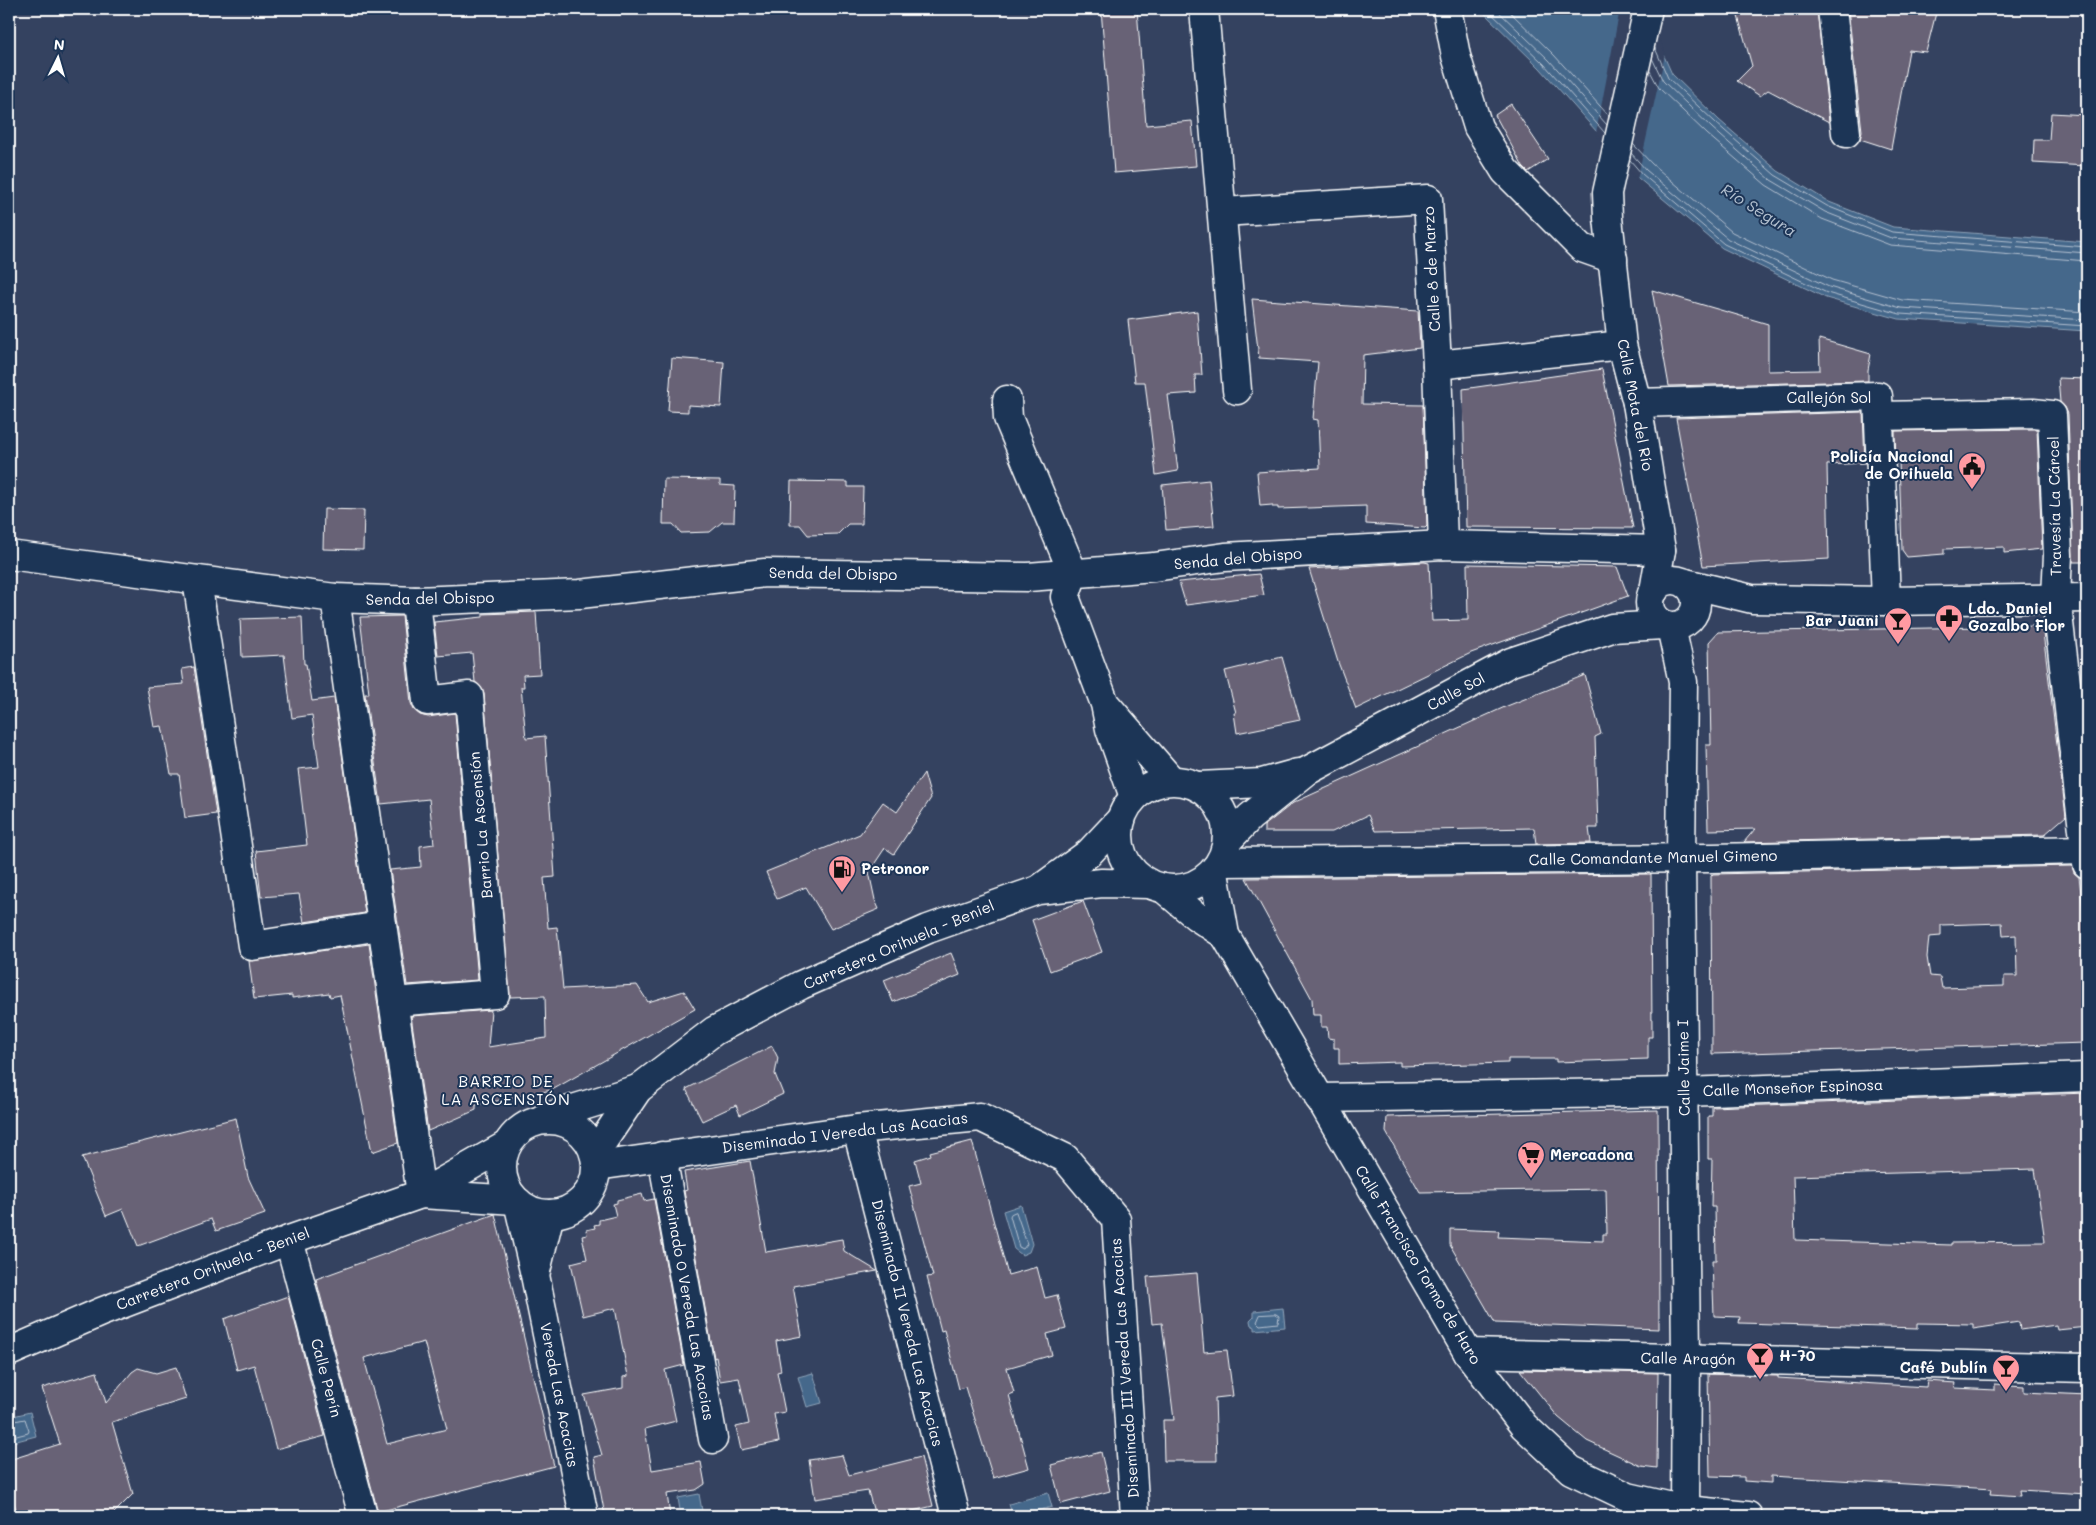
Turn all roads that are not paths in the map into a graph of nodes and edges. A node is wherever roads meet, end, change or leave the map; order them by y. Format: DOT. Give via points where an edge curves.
graph roads {
  1 [pos="1204,9"];
  2 [pos="1447,9"];
  3 [pos="1648,9"];
  4 [pos="1832,9"];
  5 [pos="1846,133"];
  6 [pos="1223,212"];
  7 [pos="1613,259"];
  8 [pos="1622,344"];
  9 [pos="1437,365"];
  10 [pos="1237,390"];
  11 [pos="1007,400"];
  12 [pos="1637,403"];
  13 [pos="1879,416"];
  14 [pos="1443,545"];
  15 [pos="1661,550"];
  16 [pos="9,555"];
  17 [pos="1074,573"];
  18 [pos="198,580"];
  19 [pos="1682,582"];
  20 [pos="1652,594"];
  21 [pos="2056,597"];
  22 [pos="335,598"];
  23 [pos="2087,598"];
  24 [pos="1752,599"];
  25 [pos="416,601"];
  26 [pos="1886,601"];
  27 [pos="1676,623"];
  28 [pos="1612,628"];
  29 [pos="1105,704"];
  30 [pos="1307,771"];
  31 [pos="1171,780"];
  32 [pos="1199,786"];
  33 [pos="1127,808"];
  34 [pos="2086,854"];
  35 [pos="1681,858"];
  36 [pos="1221,859"];
  37 [pos="1156,886"];
  38 [pos="1038,890"];
  39 [pos="381,926"];
  40 [pos="1225,935"];
  41 [pos="393,1002"];
  42 [pos="2087,1077"];
  43 [pos="638,1089"];
  44 [pos="1684,1092"];
  45 [pos="1319,1098"];
  46 [pos="534,1122"];
  47 [pos="857,1129"];
  48 [pos="507,1145"];
  49 [pos="662,1156"];
  50 [pos="596,1159"];
  51 [pos="421,1194"];
  52 [pos="517,1201"];
  53 [pos="550,1214"];
  54 [pos="1116,1220"];
  55 [pos="289,1240"];
  56 [pos="535,1275"];
  57 [pos="9,1352"];
  58 [pos="1468,1353"];
  59 [pos="1686,1359"];
  60 [pos="2087,1368"];
  61 [pos="713,1439"];
  62 [pos="1685,1510"];
  63 [pos="363,1516"];
  64 [pos="584,1516"];
  65 [pos="956,1516"];
  66 [pos="1135,1516"];
  67 [pos="1748,1516"];
  1 -- 6 [label="street"];
  2 -- 7 [label="street" via="1456,56 1478,128 1505,171 1582,248"];
  3 -- 7 [label="street, Calle Mota del Río" via="1607,193"];
  4 -- 5 [label="street"];
  6 -- 9 [label="street, Calle 8 de Marzo" via="1428,199"];
  6 -- 10 [label="street"];
  7 -- 8 [label="street, Calle Mota del Río"];
  8 -- 9 [label="street"];
  8 -- 12 [label="street, Calle Mota del Río"];
  9 -- 14 [label="street, Calle 8 de Marzo"];
  11 -- 17 [label="street" via="1008,418"];
  12 -- 13 [label="street, Callejón Sol" via="1878,396"];
  12 -- 15 [label="street, Calle Mota del Río"];
  13 -- 21 [label="street, Travesía La Cárcel" via="2052,415 2058,555"];
  13 -- 26 [label="street, Callejón Sol"];
  14 -- 15 [label="street, Senda del Obispo"];
  14 -- 17 [label="street, Senda del Obispo" via="1225,557"];
  15 -- 19 [label="street, Calle Mota del Río"];
  15 -- 20 [label="street, Calle Mota del Río"];
  16 -- 18 [label="street, Senda del Obispo"];
  17 -- 25 [label="street, Senda del Obispo" via="1028,577 765,573 580,594"];
  17 -- 29 [label="street" via="1065,597"];
  18 -- 22 [label="street, Senda del Obispo"];
  18 -- 39 [label="street" via="252,946"];
  19 -- 20 [label="street" via="1665,582"];
  19 -- 24 [label="street, Calle Sol"];
  19 -- 27 [label="street" via="1691,588 1697,602"];
  20 -- 27 [label="street" via="1652,614"];
  20 -- 28 [label="street, Calle Sol"];
  21 -- 23 [label="street, Calle Sol"];
  21 -- 26 [label="street, Calle Sol"];
  21 -- 34 [label="street, Travesía La Cárcel"];
  22 -- 25 [label="street, Senda del Obispo"];
  22 -- 39 [label="street"];
  24 -- 26 [label="street, Calle Sol"];
  24 -- 27 [label="street, Calle Sol"];
  25 -- 41 [label="street, Barrio La Ascensión" via="427,701 469,696 496,994"];
  27 -- 28 [label="street, Calle Sol"];
  27 -- 35 [label="street, Calle Jaime I" via="1683,682"];
  28 -- 30 [label="street, Calle Sol" via="1511,662"];
  29 -- 31 [label="street"];
  29 -- 33 [label="street"];
  30 -- 32 [label="street" via="1262,783"];
  30 -- 36 [label="street" via="1250,817"];
  31 -- 32 [label="street"];
  31 -- 33 [label="street" via="1145,789"];
  32 -- 36 [label="street" via="1222,809 1227,825"];
  33 -- 37 [label="street" via="1119,834 1121,850 1137,875"];
  33 -- 38 [label="street, Carretera Orihuela - Beniel" via="1089,853"];
  34 -- 35 [label="street, Calle Comandante Manuel Gimeno"];
  35 -- 36 [label="street, Calle Comandante Manuel Gimeno"];
  35 -- 44 [label="street, Calle Jaime I"];
  36 -- 37 [label="street" via="1196,884 1180,888"];
  36 -- 40 [label="street, Calle Francisco Tormo de Haro"];
  37 -- 38 [label="street, Carretera Orihuela - Beniel" via="1102,883"];
  37 -- 40 [label="street, Calle Francisco Tormo de Haro"];
  38 -- 43 [label="street, Carretera Orihuela - Beniel" via="928,929 802,985 714,1031"];
  39 -- 41 [label="street"];
  40 -- 45 [label="street, Calle Francisco Tormo de Haro"];
  41 -- 51 [label="street"];
  42 -- 44 [label="street, Calle Monseñor Espinosa"];
  43 -- 46 [label="street, Carretera Orihuela - Beniel"];
  43 -- 50 [label="street, Carretera Orihuela - Beniel"];
  44 -- 45 [label="street, Calle Monseñor Espinosa"];
  44 -- 59 [label="street, Calle Jaime I"];
  45 -- 58 [label="street, Calle Francisco Tormo de Haro"];
  46 -- 48 [label="street" via="514,1135"];
  46 -- 50 [label="street" via="549,1119 565,1122 579,1130 589,1139"];
  47 -- 49 [label="street, Diseminado I Vereda Las Acacias"];
  47 -- 54 [label="street, Diseminado I Vereda Las Acacias" via="980,1117 1065,1158"];
  47 -- 65 [label="street, Diseminado II Vereda Las Acacias"];
  48 -- 51 [label="street, Carretera Orihuela - Beniel"];
  48 -- 52 [label="street" via="502,1159 502,1174"];
  49 -- 50 [label="street, Diseminado I Vereda Las Acacias"];
  49 -- 61 [label="street, Diseminado 0 Vereda Las Acacias"];
  50 -- 53 [label="street" via="594,1180 588,1194 565,1211"];
  51 -- 52 [label="street, Carretera Orihuela - Beniel"];
  51 -- 55 [label="street, Carretera Orihuela - Beniel"];
  52 -- 53 [label="street" via="539,1213"];
  52 -- 56 [label="street, Vereda Las Acacias"];
  53 -- 56 [label="street, Vereda Las Acacias"];
  54 -- 66 [label="street, Diseminado III Vereda Las Acacias"];
  55 -- 57 [label="street, Carretera Orihuela - Beniel" via="101,1312"];
  55 -- 63 [label="street, Calle Perín"];
  56 -- 64 [label="street, Vereda Las Acacias"];
  58 -- 59 [label="street, Calle Aragón"];
  58 -- 62 [label="street, Calle Francisco Tormo de Haro" via="1524,1426 1571,1470 1628,1497"];
  59 -- 60 [label="street, Calle Aragón"];
  59 -- 62 [label="street, Calle Jaime I"];
  62 -- 67 [label="street, Calle Francisco Tormo de Haro"];
}
